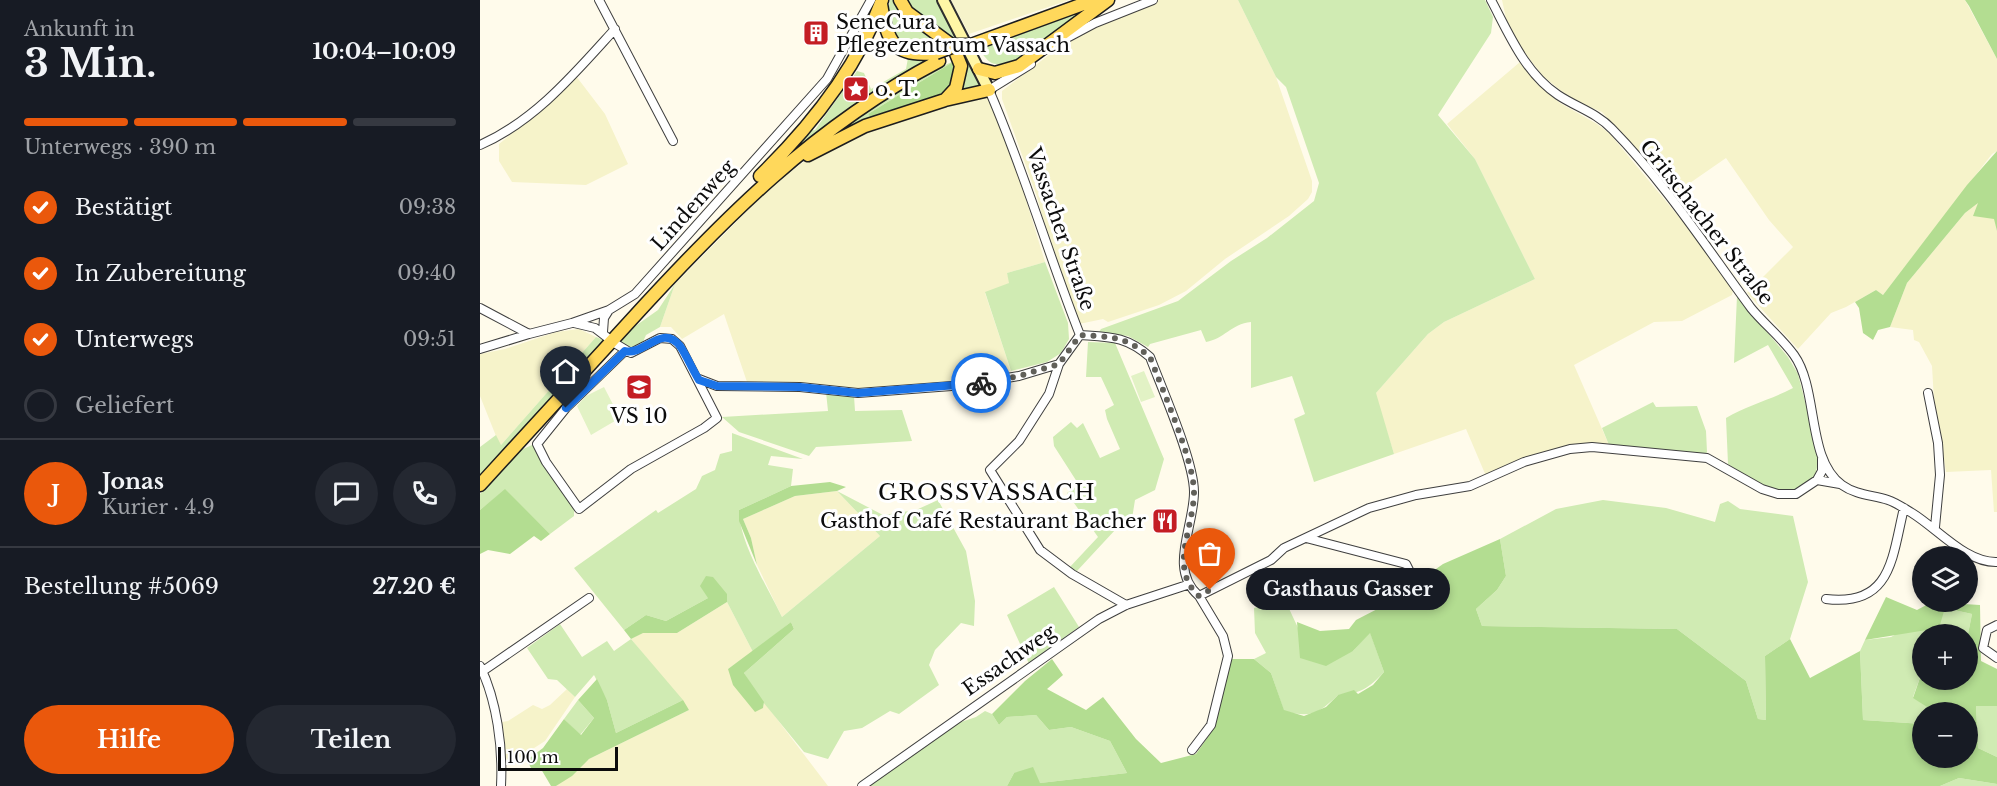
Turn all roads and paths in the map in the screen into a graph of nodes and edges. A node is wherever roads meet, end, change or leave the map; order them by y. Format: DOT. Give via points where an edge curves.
graph roads {
  1 [pos="599,0"];
  2 [pos="900,0"];
  3 [pos="943,0"];
  4 [pos="1094,0"];
  5 [pos="1108,0"];
  6 [pos="1153,0"];
  7 [pos="878,1"];
  8 [pos="1494,3"];
  9 [pos="615,29"];
  10 [pos="938,57"];
  11 [pos="980,69"];
  12 [pos="989,90"];
  13 [pos="945,100"];
  14 [pos="673,141"];
  15 [pos="480,145"];
  16 [pos="776,172"];
  17 [pos="720,225"];
  18 [pos="480,308"];
  19 [pos="609,310"];
  20 [pos="572,323"];
  21 [pos="530,334"];
  22 [pos="1080,335"];
  23 [pos="616,344"];
  24 [pos="480,349"];
  25 [pos="625,351"];
  26 [pos="1059,364"];
  27 [pos="699,380"];
  28 [pos="1928,393"];
  29 [pos="1822,459"];
  30 [pos="1817,480"];
  31 [pos="1840,484"];
  32 [pos="480,485"];
  33 [pos="1904,508"];
  34 [pos="1935,527"];
  35 [pos="1306,538"];
  36 [pos="1997,562"];
  37 [pos="1414,580"];
  38 [pos="1187,585"];
  39 [pos="1199,596"];
  40 [pos="589,598"];
  41 [pos="1826,599"];
  42 [pos="1126,605"];
  43 [pos="1997,625"];
  44 [pos="1997,658"];
  45 [pos="481,668"];
  46 [pos="1192,750"];
  47 [pos="501,786"];
  48 [pos="862,786"];
  1 -- 9 [label="street"];
  2 -- 13 [label="main road" via="907,12 947,40 960,57 960,77"];
  3 -- 11 [label="main road, Vassacher Straße"];
  4 -- 10 [label="main road, bridge" via="971,45 957,45"];
  5 -- 11 [label="main road" via="1018,66 995,73"];
  6 -- 12 [label="street" via="1071,35"];
  7 -- 10 [label="main road" via="892,43 913,54"];
  7 -- 17 [label="main road" via="851,66 832,94 725,210"];
  7 -- 19 [label="street, Lindenweg" via="827,79 635,294"];
  8 -- 29 [label="street, Gritschacher Straße" via="1509,37 1537,76 1558,95 1611,128 1695,228 1753,309 1795,356 1808,391"];
  9 -- 14 [label="street"];
  9 -- 15 [label="street" via="550,97 515,126"];
  10 -- 16 [label="main road" via="858,109"];
  11 -- 12 [label="main road, Vassacher Straße"];
  12 -- 13 [label="main road"];
  12 -- 22 [label="street, Vassacher Straße"];
  13 -- 16 [label="main road" via="845,134 790,168"];
  16 -- 17 [label="main road"];
  17 -- 32 [label="main road"];
  18 -- 21 [label="street"];
  19 -- 20 [label="street, Lindenweg"];
  19 -- 20 [label="street" via="604,318 605,335"];
  20 -- 21 [label="street, Lindenweg"];
  21 -- 24 [label="street, Lindenweg"];
  22 -- 26 [label="street"];
  22 -- 38 [label="street, Vassacher Straße" via="1120,338 1150,357 1190,468 1194,490 1182,564"];
  23 -- 25 [label="street"];
  25 -- 27 [label="street" via="637,352 660,338 672,339"];
  25 -- 27 [label="street" via="566,408 537,444 579,509 631,469 717,418"];
  26 -- 27 [label="street" via="965,385 858,393 800,387 717,386"];
  26 -- 42 [label="street" via="1048,394 1019,441 990,470 1040,550"];
  28 -- 34 [label="street" via="1940,475"];
  29 -- 30 [label="street, Gritschacher Straße"];
  29 -- 31 [label="street, Gritschacher Straße"];
  30 -- 31 [label="street"];
  30 -- 35 [label="street" via="1796,494 1778,494 1707,458 1592,447 1570,449 1524,462 1470,486 1369,508"];
  31 -- 33 [label="street"];
  33 -- 34 [label="street"];
  33 -- 41 [label="street" via="1890,566 1880,586 1853,599"];
  34 -- 36 [label="street" via="1968,554"];
  35 -- 37 [label="street" via="1406,564"];
  35 -- 39 [label="street"];
  38 -- 39 [label="street"];
  38 -- 42 [label="street, Essachweg"];
  39 -- 46 [label="street" via="1223,636 1228,656 1211,725"];
  40 -- 45 [label="street"];
  42 -- 48 [label="street, Essachweg" via="1067,639"];
  43 -- 44 [label="street" via="1987,630 1982,641 1983,648"];
  45 -- 47 [label="street" via="499,738"];
}
